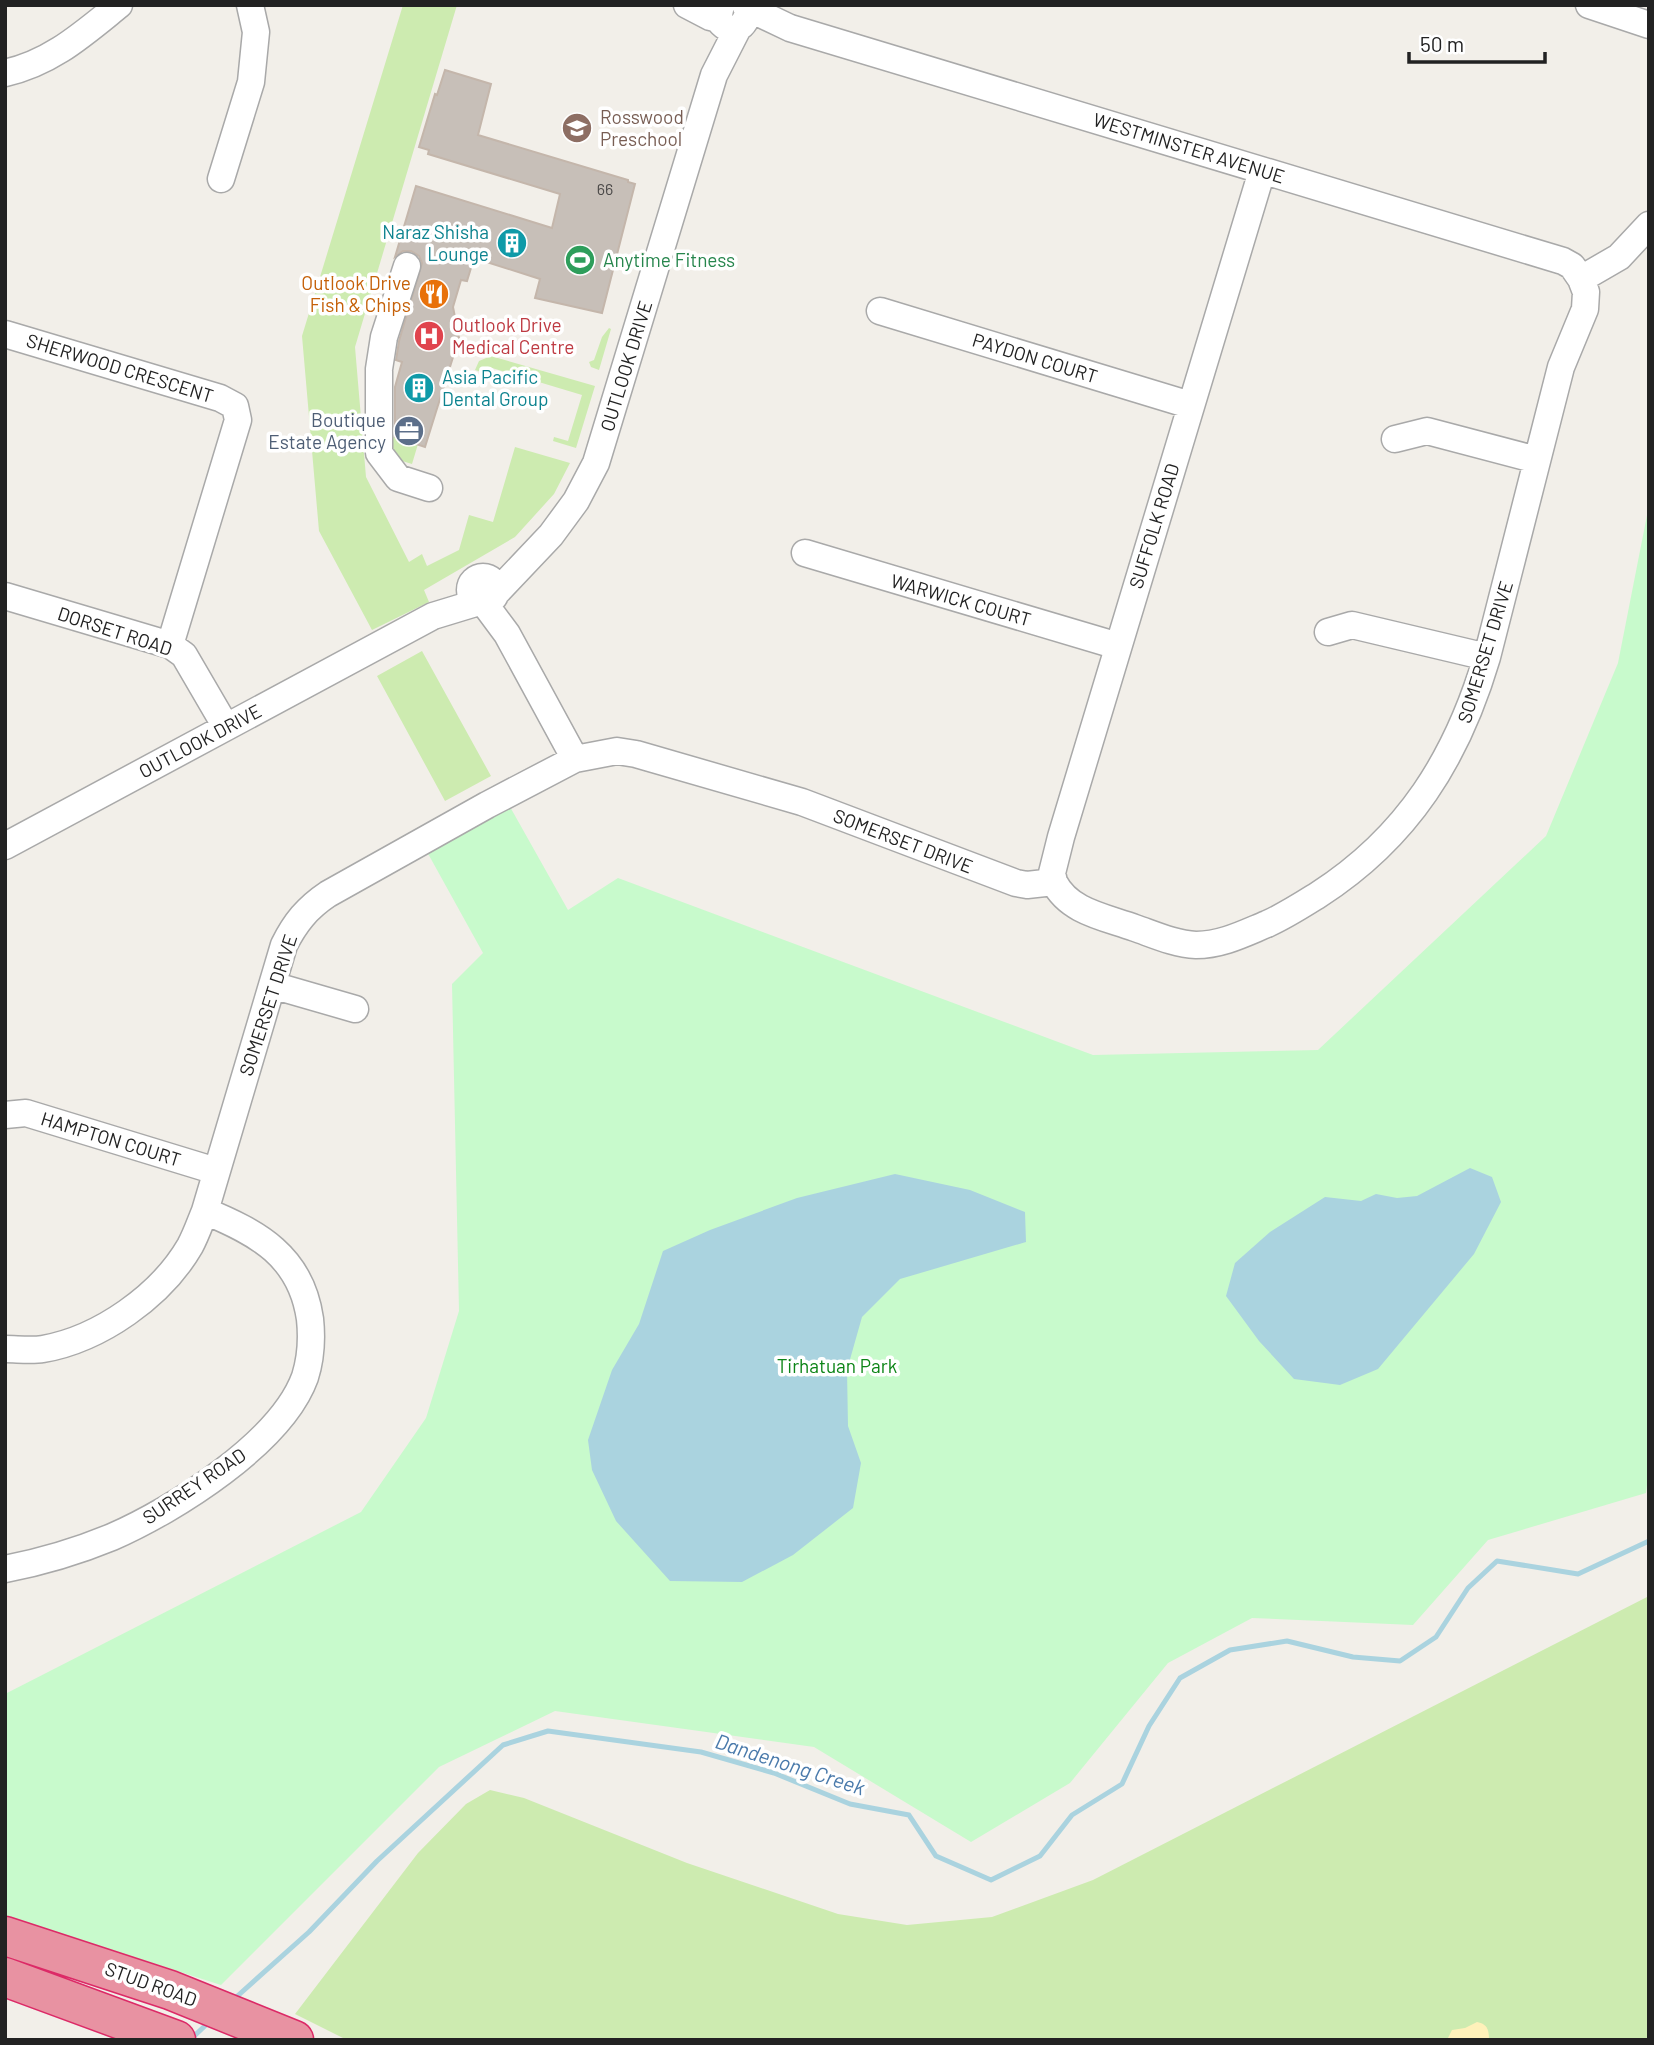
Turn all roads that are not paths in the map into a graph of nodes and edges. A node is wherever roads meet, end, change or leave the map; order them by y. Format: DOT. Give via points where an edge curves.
graph roads {
  1 [pos="119,5"];
  2 [pos="250,5"];
  3 [pos="687,5"];
  4 [pos="1589,5"];
  5 [pos="733,16"];
  6 [pos="1649,25"];
  7 [pos="5,73"];
  8 [pos="1262,171"];
  9 [pos="221,179"];
  10 [pos="1649,225"];
  11 [pos="407,266"];
  12 [pos="1581,279"];
  13 [pos="880,311"];
  14 [pos="5,334"];
  15 [pos="1190,405"];
  16 [pos="1395,439"];
  17 [pos="1537,460"];
  18 [pos="429,488"];
  19 [pos="805,554"];
  20 [pos="485,593"];
  21 [pos="5,596"];
  22 [pos="1328,632"];
  23 [pos="170,645"];
  24 [pos="1118,646"];
  25 [pos="1487,657"];
  26 [pos="226,727"];
  27 [pos="576,759"];
  28 [pos="5,846"];
  29 [pos="1054,882"];
  30 [pos="272,985"];
  31 [pos="355,1009"];
  32 [pos="5,1115"];
  33 [pos="216,1171"];
  34 [pos="205,1211"];
  35 [pos="5,1349"];
  36 [pos="5,1569"];
  37 [pos="5,1936"];
  38 [pos="5,1978"];
  39 [pos="283,2035"];
  40 [pos="176,2040"];
  1 -- 7 [label="street" via="78,38 30,67"];
  2 -- 9 [label="street" via="256,32 251,82"];
  3 -- 5 [label="street" via="710,17"];
  4 -- 6 [label="street"];
  5 -- 8 [label="street, WESTMINSTER AVENUE" via="754,25 790,28"];
  5 -- 20 [label="street, OUTLOOK DRIVE" via="596,463 551,535"];
  8 -- 12 [label="street, WESTMINSTER AVENUE" via="1563,261"];
  8 -- 15 [label="street, SUFFOLK ROAD"];
  10 -- 12 [label="street" via="1619,257"];
  11 -- 18 [label="street" via="384,337 379,369 379,453 398,478"];
  12 -- 17 [label="street, SOMERSET DRIVE" via="1585,309 1560,367"];
  13 -- 15 [label="street, PAYDON COURT"];
  14 -- 23 [label="street, SHERWOOD CRESCENT" via="235,406 237,420"];
  15 -- 24 [label="street, SUFFOLK ROAD"];
  16 -- 17 [label="street" via="1427,431"];
  17 -- 25 [label="street, SOMERSET DRIVE"];
  19 -- 24 [label="street, WARWICK COURT"];
  20 -- 26 [label="street, OUTLOOK DRIVE"];
  20 -- 27 [label="street"];
  21 -- 23 [label="street, DORSET ROAD"];
  22 -- 25 [label="street" via="1352,625"];
  23 -- 26 [label="street, DORSET ROAD" via="184,655"];
  24 -- 29 [label="street, SUFFOLK ROAD" via="1061,837"];
  25 -- 29 [label="street, SOMERSET DRIVE" via="1455,744 1423,796 1375,853 1279,919 1211,944 1170,941 1077,907"];
  26 -- 28 [label="street, OUTLOOK DRIVE"];
  27 -- 29 [label="street, SOMERSET DRIVE" via="617,751 636,754 802,802 1016,883"];
  27 -- 30 [label="street, SOMERSET DRIVE" via="309,907 284,945"];
  30 -- 31 [label="street"];
  30 -- 33 [label="street, SOMERSET DRIVE"];
  32 -- 33 [label="street, HAMPTON COURT" via="26,1113"];
  33 -- 34 [label="street, SOMERSET DRIVE"];
  34 -- 35 [label="street, SOMERSET DRIVE" via="190,1246 158,1288 120,1319 42,1349"];
  34 -- 36 [label="street, SURREY ROAD" via="268,1243 298,1281 311,1330 305,1376 298,1392 248,1450 169,1507 112,1537"];
  37 -- 39 [label="highway, STUD ROAD" via="170,1990"];
  38 -- 40 [label="highway"];
}
